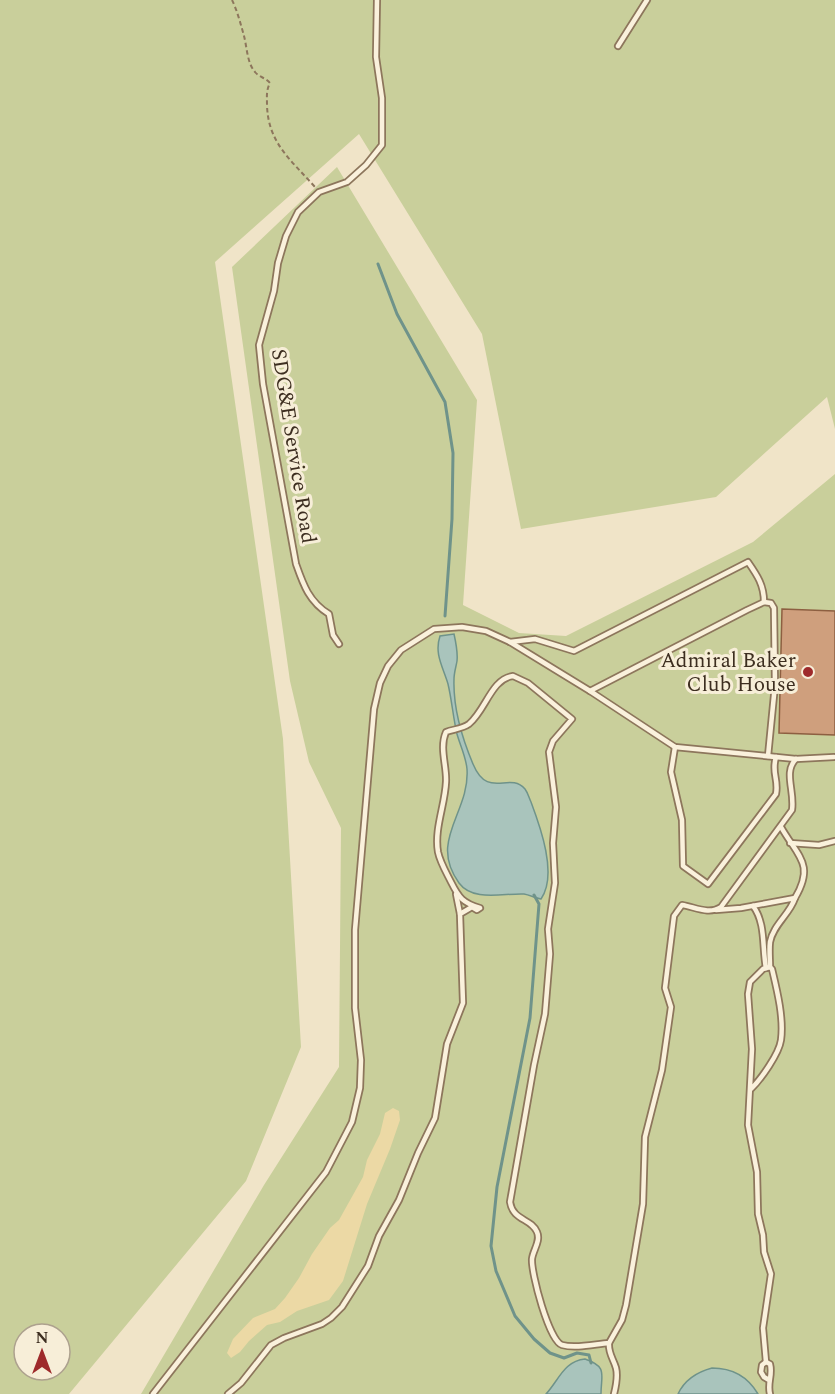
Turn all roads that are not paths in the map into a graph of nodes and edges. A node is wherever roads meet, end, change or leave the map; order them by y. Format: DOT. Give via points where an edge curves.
graph roads {
  1 [pos="377,0"];
  2 [pos="647,0"];
  3 [pos="618,46"];
  4 [pos="764,602"];
  5 [pos="510,642"];
  6 [pos="339,644"];
  7 [pos="590,691"];
  8 [pos="675,747"];
  9 [pos="768,756"];
  10 [pos="776,757"];
  11 [pos="834,757"];
  12 [pos="796,759"];
  13 [pos="781,827"];
  14 [pos="835,841"];
  15 [pos="790,843"];
  16 [pos="455,892"];
  17 [pos="795,898"];
  18 [pos="753,906"];
  19 [pos="716,910"];
  20 [pos="460,914"];
  21 [pos="768,968"];
  22 [pos="751,1089"];
  23 [pos="609,1342"];
  24 [pos="766,1362"];
  25 [pos="769,1380"];
  26 [pos="153,1394"];
  27 [pos="228,1394"];
  28 [pos="614,1394"];
  29 [pos="770,1394"];
  1 -- 6 [label="lane, SDG&E Service Road" via="382,145 347,182 319,192 298,212 278,263 259,345 296,564 306,592 329,614"];
  2 -- 3 [label="lane"];
  4 -- 5 [label="lane" via="760,580 748,562 574,651 535,639"];
  4 -- 7 [label="lane"];
  4 -- 9 [label="lane" via="774,608 776,685"];
  5 -- 7 [label="lane"];
  5 -- 26 [label="lane" via="462,627 434,629 401,650 388,666 374,709 355,930 355,1008 361,1060 360,1088 352,1122 326,1172"];
  7 -- 8 [label="lane"];
  8 -- 9 [label="lane"];
  8 -- 10 [label="lane" via="671,772 682,820 683,866 708,884 776,794"];
  9 -- 10 [label="lane"];
  10 -- 12 [label="lane"];
  11 -- 12 [label="lane"];
  12 -- 13 [label="lane" via="789,774 792,810"];
  13 -- 15 [label="lane"];
  13 -- 19 [label="lane"];
  14 -- 15 [label="lane" via="819,845"];
  15 -- 17 [label="lane" via="805,869 805,879"];
  16 -- 20 [label="lane"];
  16 -- 20 [label="lane" via="472,907"];
  16 -- 23 [label="lane" via="437,840 446,794 446,732 468,724 501,681 513,676 528,683 572,719 553,741 549,752 556,807 555,883 548,929 545,1014 510,1202 513,1213 538,1233 532,1262 543,1314 559,1344"];
  17 -- 18 [label="lane"];
  17 -- 21 [label="lane" via="773,934"];
  18 -- 19 [label="lane"];
  18 -- 21 [label="lane" via="759,914"];
  19 -- 23 [label="lane" via="682,905 674,916 665,988 671,1007 662,1070 645,1137 643,1204 626,1305"];
  20 -- 27 [label="lane" via="463,1004 447,1044 435,1118 368,1266 331,1318 271,1345"];
  21 -- 22 [label="lane" via="748,987 753,1049"];
  21 -- 22 [label="lane" via="775,980 780,1043"];
  22 -- 24 [label="lane" via="748,1125 757,1172 758,1214 771,1274 763,1328"];
  23 -- 28 [label="lane" via="617,1376"];
  24 -- 25 [label="lane" via="771,1366"];
  24 -- 25 [label="lane" via="761,1372"];
  25 -- 29 [label="lane"];
}
